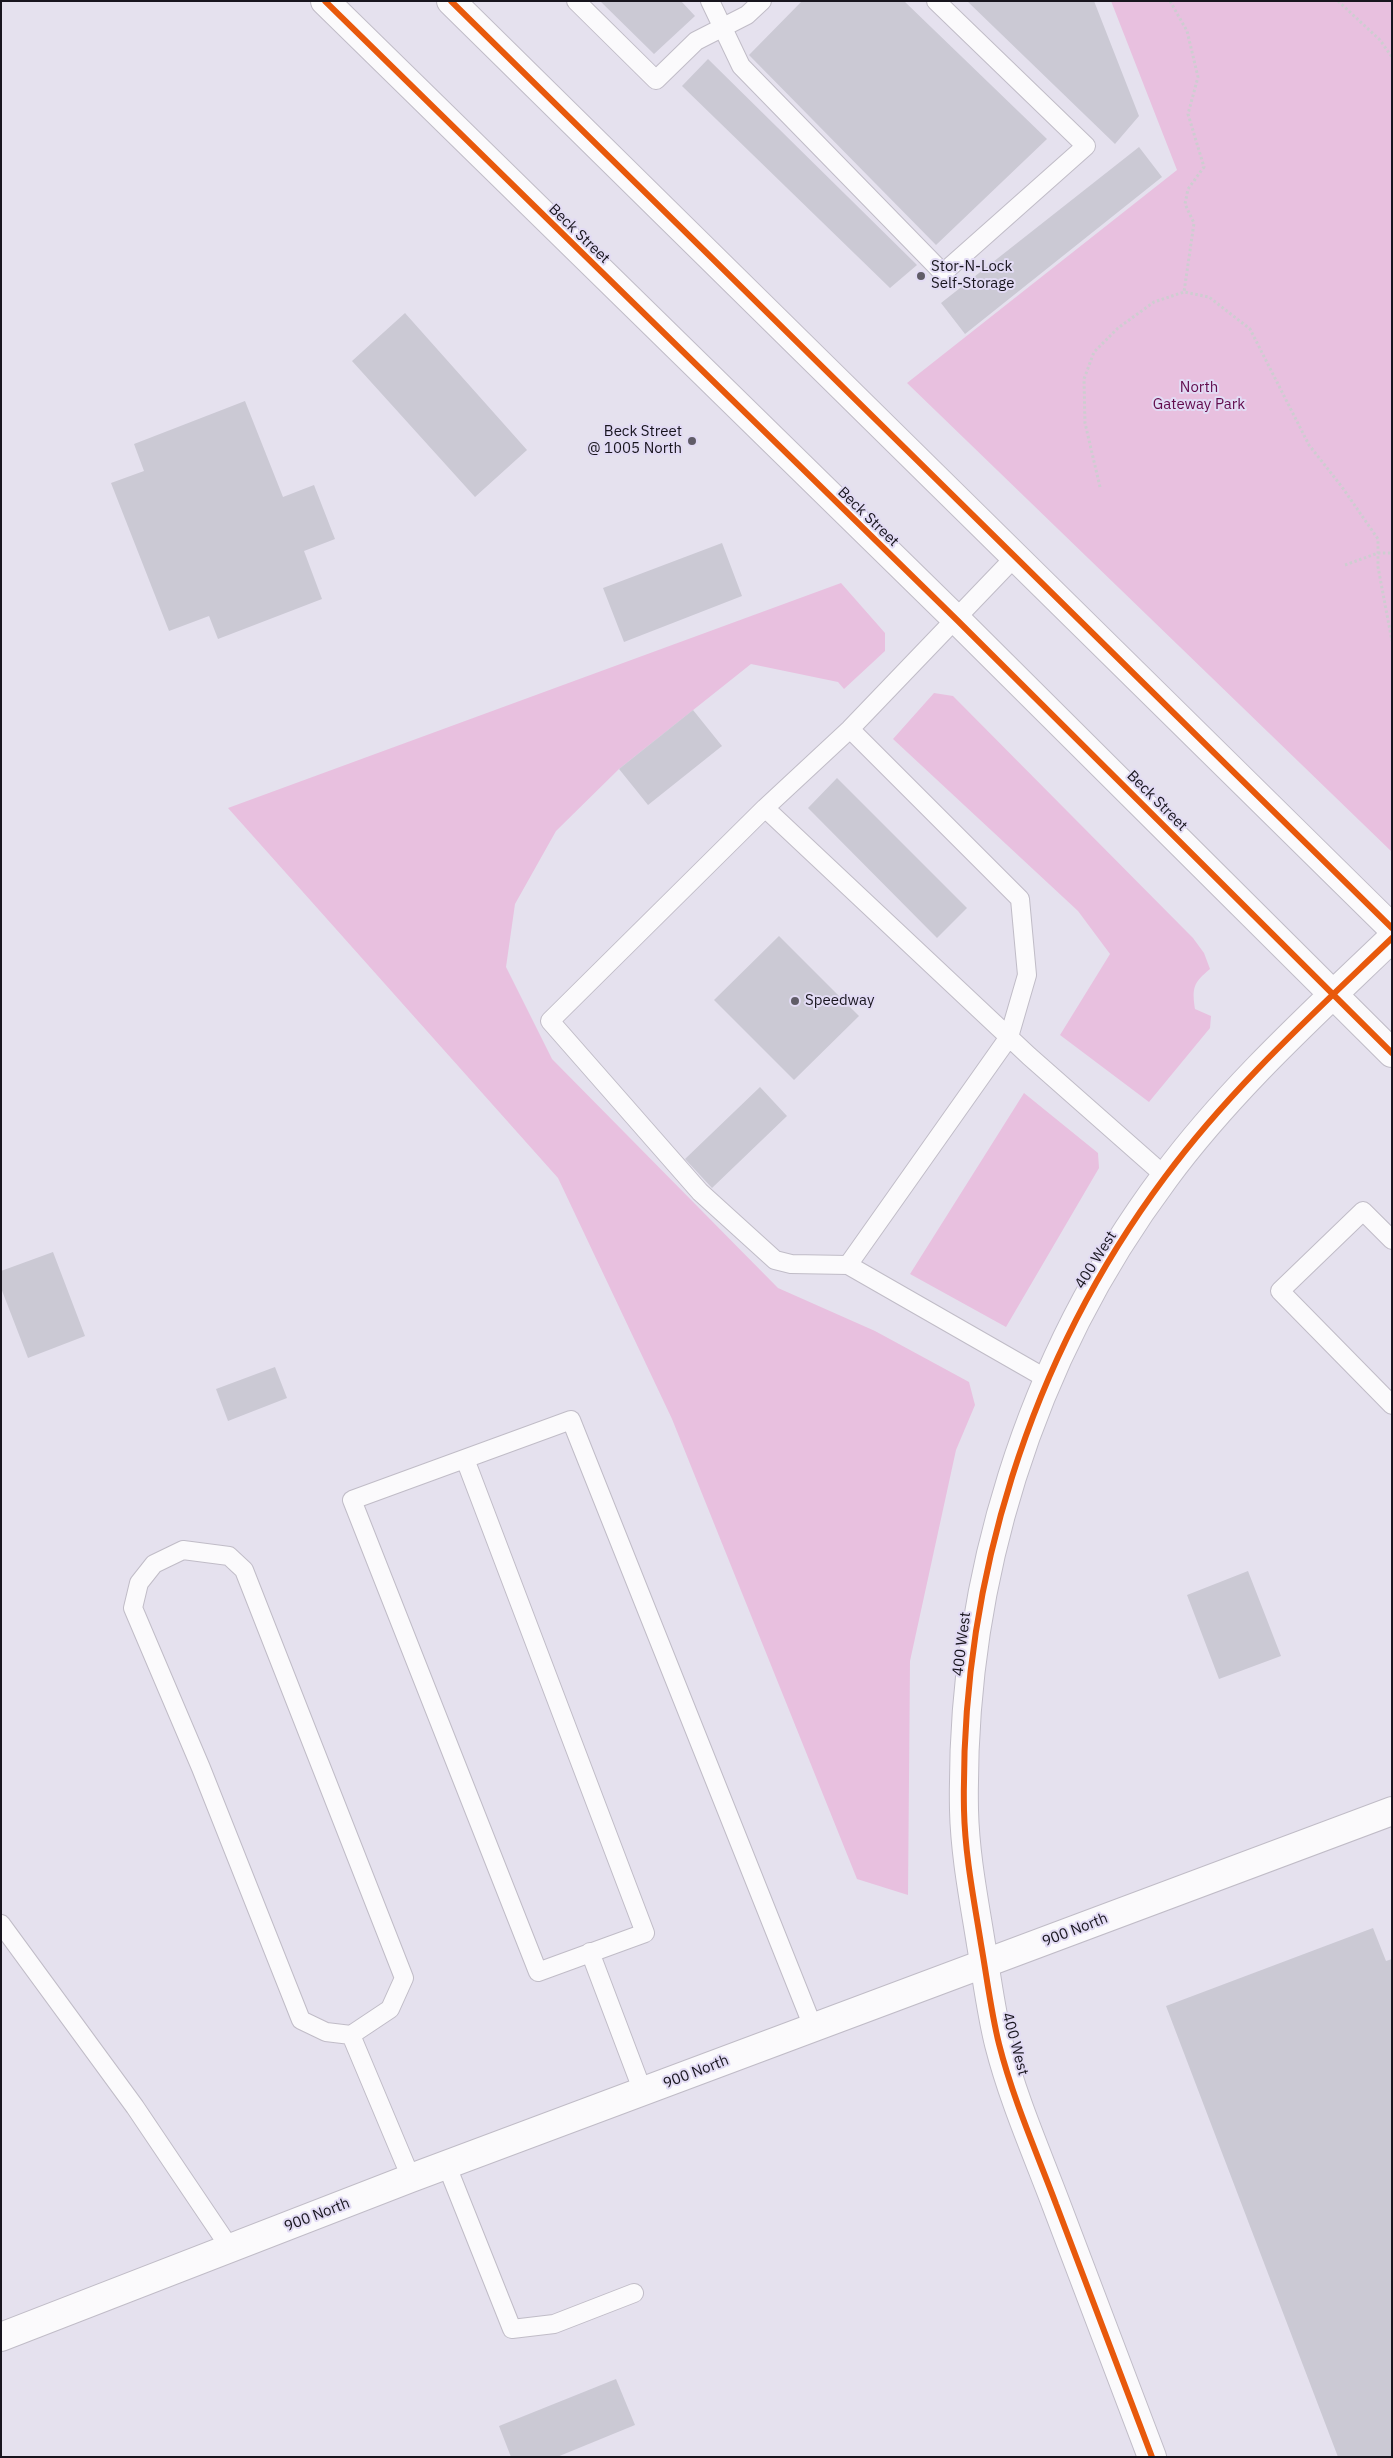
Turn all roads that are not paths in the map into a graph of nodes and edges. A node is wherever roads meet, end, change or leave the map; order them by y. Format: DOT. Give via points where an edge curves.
graph roads {
  1 [pos="324,1"];
  2 [pos="451,1"];
  3 [pos="576,1"];
  4 [pos="710,1"];
  5 [pos="762,1"];
  6 [pos="936,1"];
  7 [pos="723,28"];
  8 [pos="1014,558"];
  9 [pos="957,620"];
  10 [pos="850,729"];
  11 [pos="765,808"];
  12 [pos="1392,928"];
  13 [pos="1392,938"];
  14 [pos="1332,996"];
  15 [pos="1009,1037"];
  16 [pos="1392,1053"];
  17 [pos="1165,1176"];
  18 [pos="1392,1240"];
  19 [pos="848,1265"];
  20 [pos="1048,1379"];
  21 [pos="1392,1405"];
  22 [pos="465,1459"];
  23 [pos="1392,1810"];
  24 [pos="1,1924"];
  25 [pos="590,1952"];
  26 [pos="984,1964"];
  27 [pos="813,2027"];
  28 [pos="351,2035"];
  29 [pos="643,2092"];
  30 [pos="447,2166"];
  31 [pos="411,2178"];
  32 [pos="230,2248"];
  33 [pos="634,2293"];
  34 [pos="1,2337"];
  35 [pos="1152,2457"];
  1 -- 9 [label="street, Beck Street"];
  2 -- 8 [label="street"];
  3 -- 7 [label="lane" via="656,80 696,41"];
  4 -- 7 [label="lane"];
  5 -- 7 [label="lane" via="747,15"];
  6 -- 7 [label="lane" via="1086,146 943,273 741,66"];
  8 -- 9 [label="lane"];
  8 -- 12 [label="street"];
  9 -- 10 [label="lane"];
  9 -- 14 [label="street, Beck Street"];
  10 -- 11 [label="lane"];
  10 -- 15 [label="lane" via="1020,899 1027,975"];
  11 -- 15 [label="lane"];
  11 -- 19 [label="lane" via="550,1021 700,1192 775,1260 791,1264"];
  13 -- 14 [label="street, 400 West"];
  14 -- 16 [label="street, Beck Street"];
  14 -- 17 [label="street, 400 West" via="1214,1117"];
  15 -- 17 [label="lane"];
  15 -- 19 [label="lane"];
  17 -- 20 [label="street, 400 West" via="1073,1322"];
  18 -- 21 [label="lane" via="1363,1211 1280,1291"];
  19 -- 20 [label="lane"];
  20 -- 26 [label="street, 400 West" via="1018,1456 996,1532 980,1606 970,1679 964,1814"];
  22 -- 25 [label="lane" via="645,1933"];
  22 -- 25 [label="lane" via="352,1500 538,1972"];
  22 -- 27 [label="lane" via="571,1420"];
  23 -- 26 [label="street, 900 North"];
  24 -- 32 [label="lane" via="135,2107"];
  25 -- 29 [label="lane"];
  26 -- 27 [label="street, 900 North"];
  26 -- 35 [label="street, 400 West" via="1003,2058"];
  27 -- 29 [label="street, 900 North"];
  28 -- 28 [label="lane" via="326,2032 301,2020 202,1768 133,1608 139,1583 154,1564 182,1550 229,1556 244,1570 404,1978 390,2009"];
  28 -- 31 [label="lane"];
  29 -- 30 [label="street, 900 North"];
  30 -- 31 [label="street, 900 North"];
  30 -- 33 [label="lane" via="512,2330 554,2324"];
  31 -- 32 [label="street, 900 North"];
  32 -- 34 [label="street, 900 North"];
}
